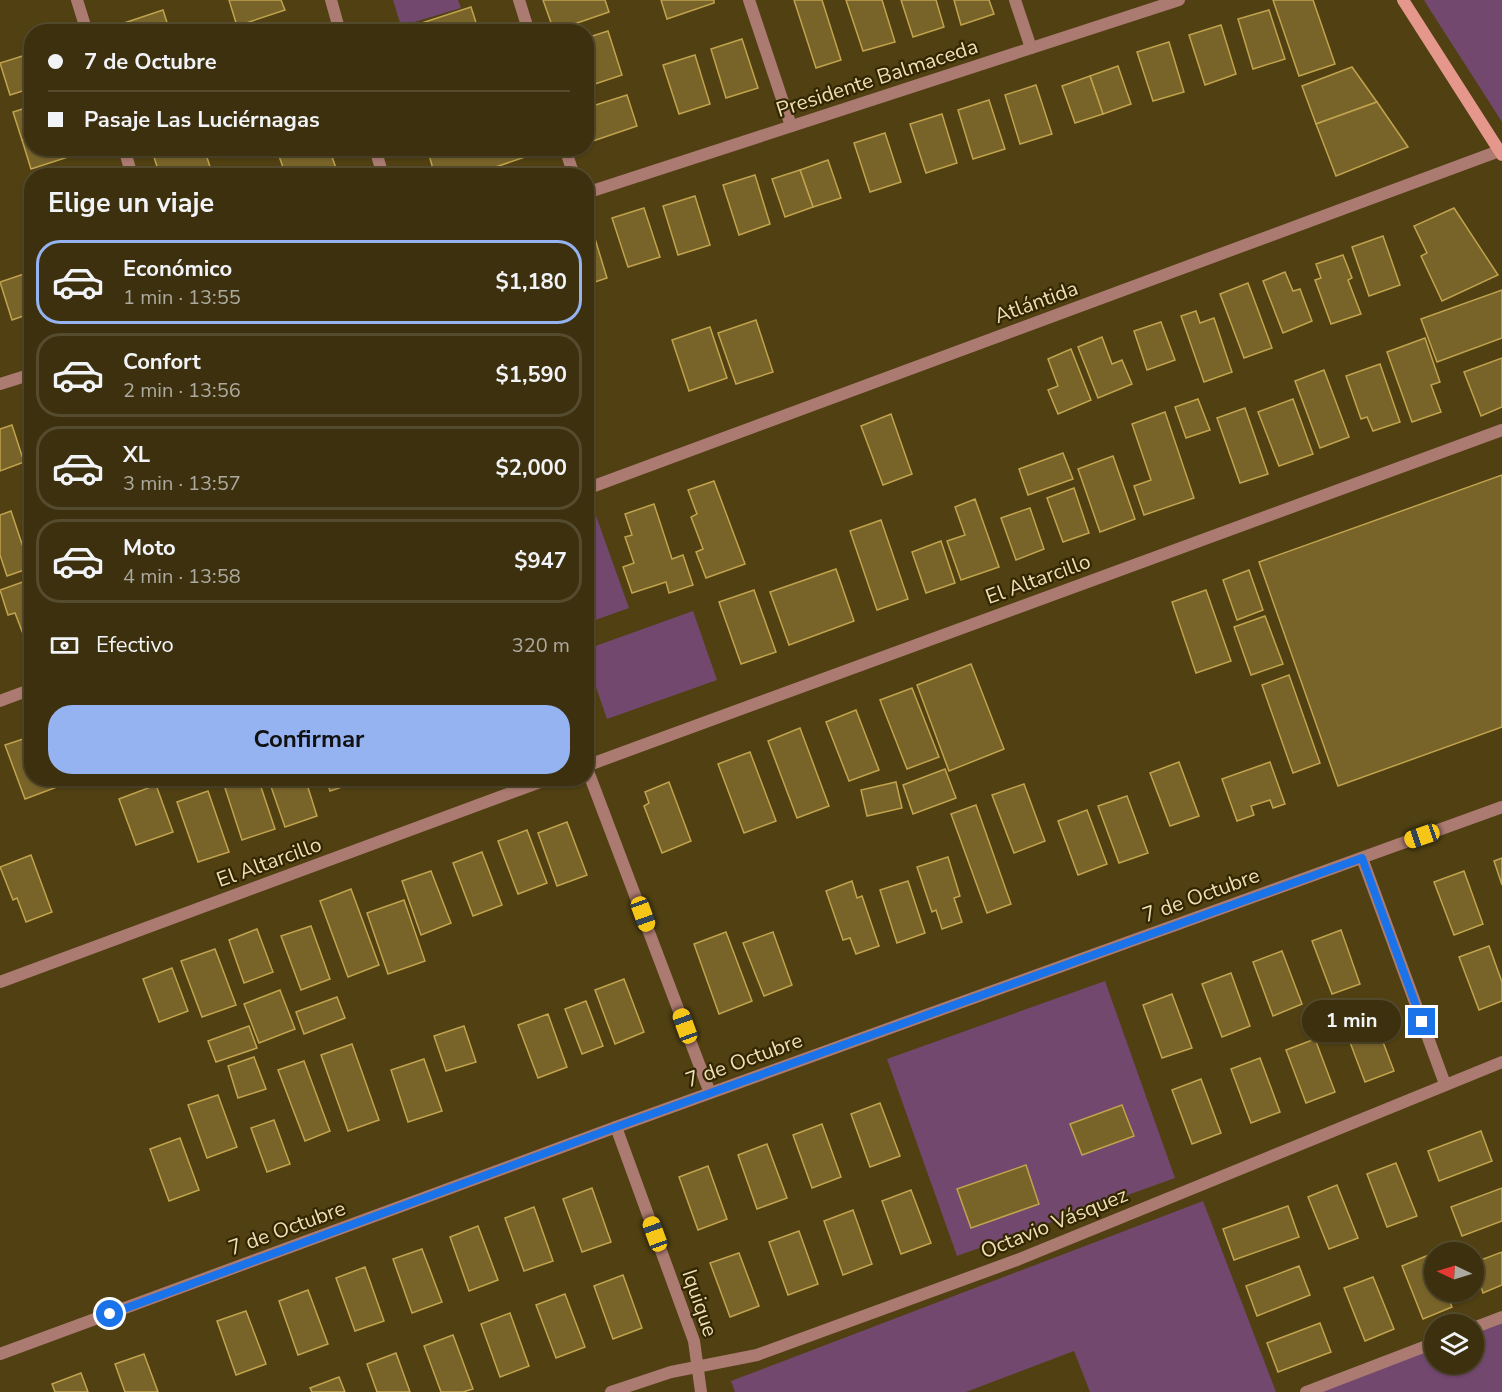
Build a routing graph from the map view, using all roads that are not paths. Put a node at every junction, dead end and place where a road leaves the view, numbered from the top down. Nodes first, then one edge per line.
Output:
1 (77, 0) edge
2 (331, 0) edge
3 (519, 0) edge
4 (749, 0) edge
5 (1015, 0) edge
6 (1179, 0) edge
7 (1403, 0) edge
8 (84, 24) edge
9 (338, 24) edge
10 (526, 24) edge
11 (1031, 48) junction
12 (790, 126) junction
13 (1501, 153) edge
14 (594, 190) edge
15 (24, 376) edge
16 (0, 384) edge
17 (1502, 430) edge
18 (594, 486) edge
19 (24, 692) edge
20 (0, 701) edge
21 (594, 763) edge
22 (529, 786) edge
23 (594, 786) edge
24 (1502, 807) edge
25 (1362, 858) junction
26 (0, 982) edge
27 (1502, 1063) edge
28 (1445, 1084) junction
29 (710, 1094) junction
30 (616, 1127) junction
31 (1502, 1317) edge
32 (1484, 1324) edge
33 (1424, 1347) edge
34 (0, 1354) edge
35 (698, 1366) junction
36 (611, 1392) edge
37 (701, 1392) edge
38 (1306, 1392) edge

1 - 8 street
2 - 9 street
3 - 10 street
4 - 12 street
5 - 11 street
6 - 11 street, Presidente Balmaceda
7 - 13 main road
11 - 12 street, Presidente Balmaceda
12 - 14 street, Presidente Balmaceda
13 - 18 street, Atlántida
15 - 16 street
17 - 21 street, El Altarcillo
19 - 20 street
22 - 26 street, El Altarcillo
23 - 29 street
24 - 25 street, 7 de Octubre
25 - 28 street
25 - 29 street, 7 de Octubre
27 - 28 street, Octavio Vásquez
28 - 35 street, Octavio Vásquez
29 - 30 street, 7 de Octubre
30 - 34 street, 7 de Octubre
30 - 35 street, Iquique
31 - 32 street
33 - 38 street
35 - 36 street, Octavio Vásquez
35 - 37 street, Iquique

